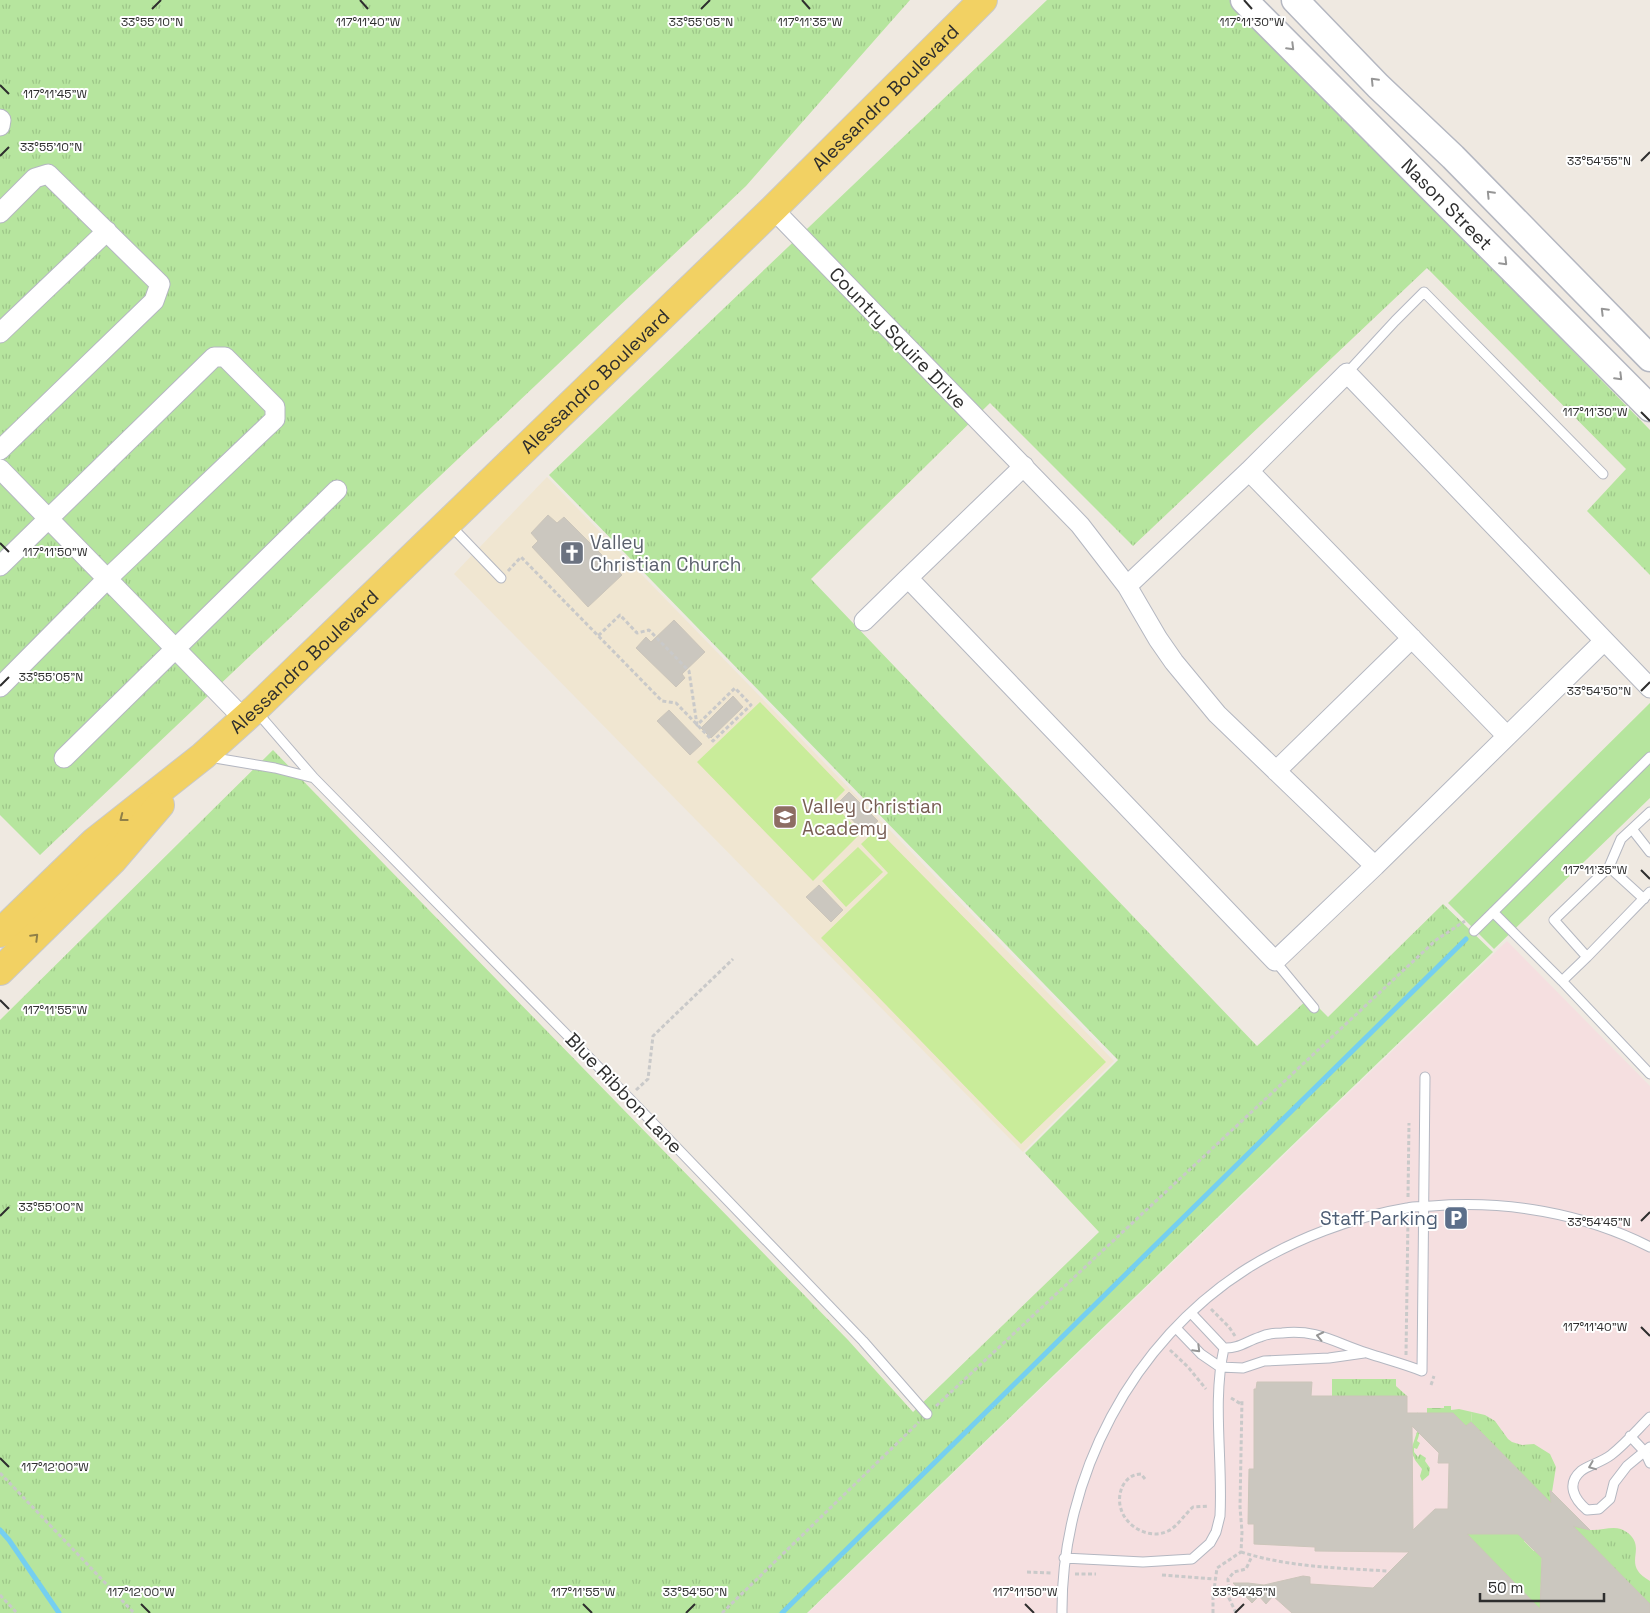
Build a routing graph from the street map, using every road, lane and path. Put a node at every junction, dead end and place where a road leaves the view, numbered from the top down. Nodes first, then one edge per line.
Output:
1 (983, 0) edge
2 (1244, 0) edge
3 (1295, 0) edge
4 (0, 119) edge
5 (0, 126) edge
6 (773, 209) junction
7 (0, 213) edge
8 (107, 231) junction
9 (0, 333) edge
10 (1650, 358) edge
11 (1347, 373) junction
12 (1650, 408) edge
13 (0, 450) edge
14 (1024, 466) junction
15 (0, 469) edge
16 (1249, 471) junction
17 (1604, 474) dead end
18 (337, 490) dead end
19 (48, 518) junction
20 (448, 523) junction
21 (0, 566) edge
22 (501, 578) joint
23 (908, 578) junction
24 (108, 580) junction
25 (1128, 586) junction
26 (864, 621) dead end
27 (598, 636) junction
28 (1412, 638) junction
29 (1604, 641) junction
30 (176, 650) junction
31 (0, 687) edge
32 (1650, 688) edge
33 (249, 714) junction
34 (697, 725) junction
35 (1507, 736) junction
36 (203, 756) junction
37 (1650, 756) edge
38 (64, 758) dead end
39 (1276, 771) junction
40 (314, 778) junction
41 (1650, 812) edge
42 (1632, 829) junction
43 (1650, 852) edge
44 (1375, 866) junction
45 (1609, 867) junction
46 (1647, 896) edge
47 (1493, 912) junction
48 (1474, 931) dead end
49 (0, 933) edge
50 (1588, 957) junction
51 (732, 959) dead end
52 (1275, 961) junction
53 (0, 971) edge
54 (1562, 981) junction
55 (1314, 1008) dead end
56 (1650, 1074) edge
57 (1425, 1077) dead end
58 (628, 1097) junction
59 (1409, 1123) dead end
60 (1423, 1207) junction
61 (1408, 1208) junction
62 (1650, 1247) edge
63 (1191, 1313) junction
64 (1176, 1328) junction
65 (1163, 1342) junction
66 (1224, 1348) junction
67 (1365, 1353) junction
68 (1406, 1365) junction
69 (1220, 1367) junction
70 (1219, 1392) junction
71 (1241, 1404) dead end
72 (927, 1414) junction
73 (1650, 1417) edge
74 (1630, 1436) junction
75 (1647, 1449) edge
76 (1650, 1463) edge
77 (0, 1473) edge
78 (1146, 1479) dead end
79 (1220, 1506) junction
80 (1241, 1552) dead end
81 (1252, 1556) junction
82 (1064, 1558) junction
83 (1387, 1571) dead end
84 (0, 1595) edge
85 (17, 1613) edge
86 (134, 1613) edge
87 (722, 1613) edge
88 (1062, 1613) edge
89 (1236, 1613) edge

1 - 6 main road, Alessandro Boulevard
2 -> 12 main road, Nason Street
10 -> 3 main road, Nason Street
4 - 5 street
6 - 14 street, Country Squire Drive
6 - 20 main road, Alessandro Boulevard
7 - 8 street
8 - 9 street
8 - 13 street
11 - 16 street
11 - 17 lane
11 - 29 street
14 - 23 street
14 - 25 street, Country Squire Drive
15 - 19 street
16 - 25 street
16 - 28 street
18 - 30 street
19 - 21 street
19 - 24 street
19 - 24 street
20 - 22 lane
20 - 33 main road, Alessandro Boulevard
22 - 27 path
23 - 26 street
23 - 52 street
24 - 30 street
24 - 31 street
25 - 39 street, Country Squire Drive
27 - 34 path
27 - 34 path
28 - 35 street
28 - 39 street
29 - 32 street
29 - 35 street
30 - 33 street
30 - 38 street
33 - 36 main road, Alessandro Boulevard
33 - 40 lane, Blue Ribbon Lane
34 - 34 path
35 - 44 street
36 - 40 lane
36 -> 49 main road, Alessandro Boulevard
53 -> 36 main road, Alessandro Boulevard
37 - 47 lane
39 - 44 street, Country Squire Drive
40 - 58 lane, Blue Ribbon Lane
41 - 42 lane
42 - 43 lane
42 - 45 lane
44 - 52 street
45 - 46 lane
45 - 50 lane
46 - 50 lane
47 - 48 lane
47 - 54 lane
47 - 72 path
50 - 54 lane
51 - 58 path
52 - 55 lane
54 - 56 lane
57 - 60 lane
58 - 72 lane, Blue Ribbon Lane
59 - 61 path
60 - 61 lane
60 - 62 lane
60 - 68 lane
61 - 63 lane
61 - 68 path
63 - 64 lane
63 - 66 lane
64 - 65 lane
64 -> 69 lane
65 - 70 path
65 - 82 lane
67 -> 66 lane
66 - 69 lane
67 - 68 lane
67 - 69 lane
69 - 70 lane
70 - 71 path
70 - 79 lane
72 - 87 path
73 - 74 lane
74 - 75 lane
74 -> 75 lane
75 - 76 lane
77 - 86 path
78 - 79 path
79 - 82 lane
80 - 81 path
81 - 83 path
81 - 89 path
82 - 88 lane
84 - 85 path

